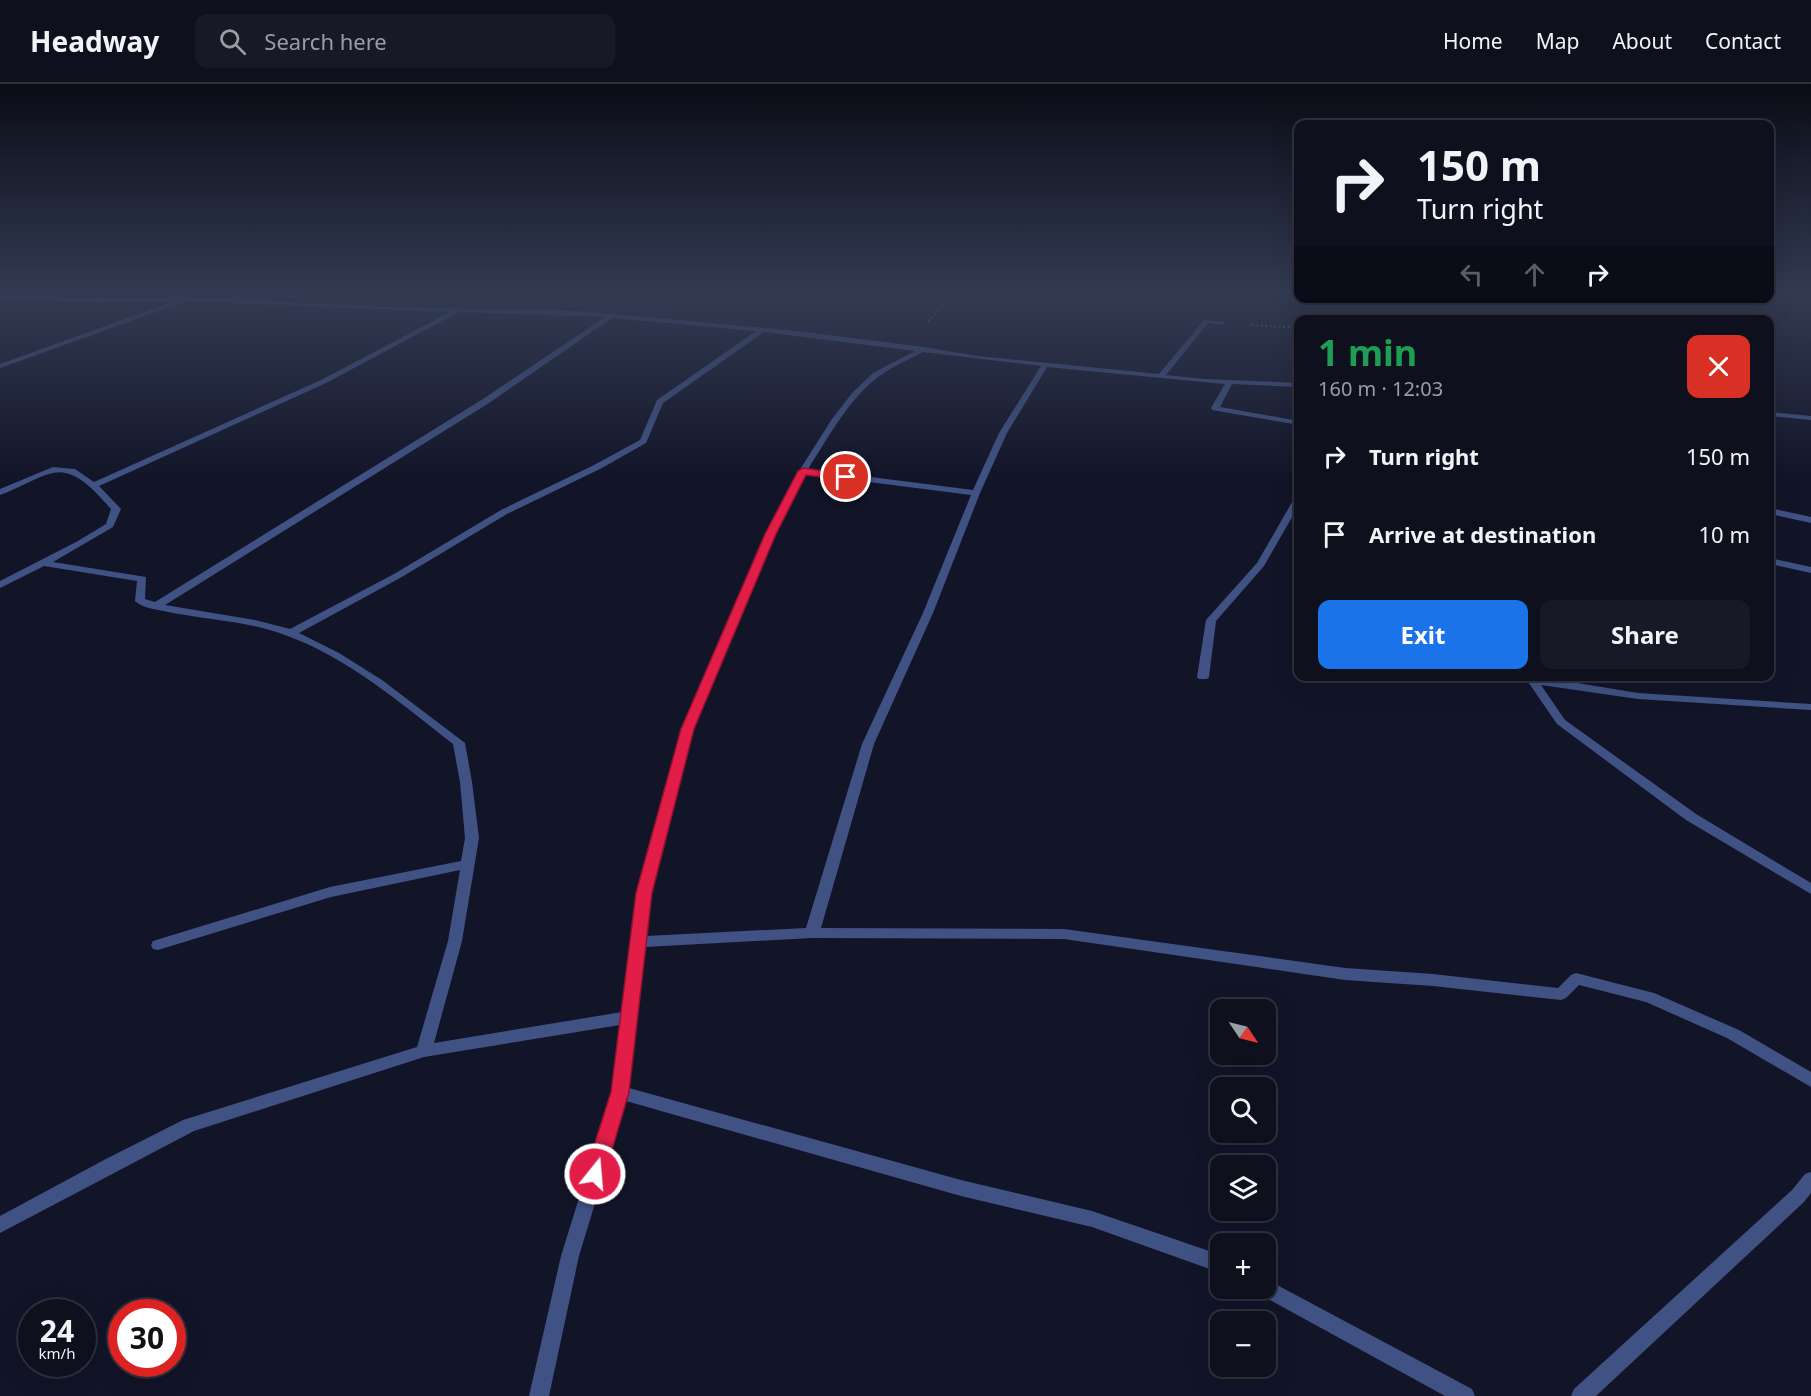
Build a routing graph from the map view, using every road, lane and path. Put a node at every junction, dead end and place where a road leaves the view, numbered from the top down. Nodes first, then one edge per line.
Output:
1 (28, 356) edge
2 (375, 356) edge
3 (552, 356) edge
4 (725, 356) edge
5 (912, 356) edge
6 (966, 356) edge
7 (1178, 356) edge
8 (1046, 365) junction
9 (0, 366) edge
10 (1161, 377) junction
11 (1230, 382) junction
12 (1294, 385) edge
13 (1774, 414) edge
14 (1811, 418) edge
15 (1294, 422) edge
16 (803, 471) junction
17 (93, 485) junction
18 (0, 492) edge
19 (976, 492) junction
20 (1294, 506) edge
21 (1774, 512) edge
22 (1811, 520) edge
23 (1774, 562) edge
24 (44, 563) junction
25 (1811, 570) edge
26 (0, 585) edge
27 (155, 606) junction
28 (290, 633) junction
29 (1203, 677) dead end
30 (1531, 681) edge
31 (1547, 681) edge
32 (1811, 707) edge
33 (468, 864) junction
34 (1811, 889) edge
35 (812, 933) junction
36 (638, 942) junction
37 (159, 945) dead end
38 (630, 1017) junction
39 (424, 1051) junction
40 (1811, 1080) edge
41 (620, 1092) junction
42 (1811, 1180) edge
43 (0, 1225) edge
44 (1210, 1259) edge
45 (1276, 1293) edge
46 (539, 1396) edge
47 (1465, 1396) edge
48 (1581, 1396) edge

1 - 9 street
2 - 17 street
3 - 27 street
4 - 28 street
5 - 16 street
6 - 8 street
7 - 10 street
8 - 10 street
8 - 19 street
10 - 11 street
11 - 12 street
11 - 15 street
13 - 14 street
16 - 19 street
16 - 36 street
17 - 18 street
17 - 24 street
19 - 35 street
20 - 29 street
21 - 22 street
23 - 25 street
24 - 26 street
24 - 27 street
27 - 28 street
28 - 33 street
30 - 34 street
31 - 32 street
33 - 37 street
33 - 39 street
35 - 36 street
35 - 40 street
36 - 38 street
38 - 39 street
38 - 41 street
39 - 43 street
41 - 44 street
41 - 46 street
42 - 48 street
45 - 47 street

